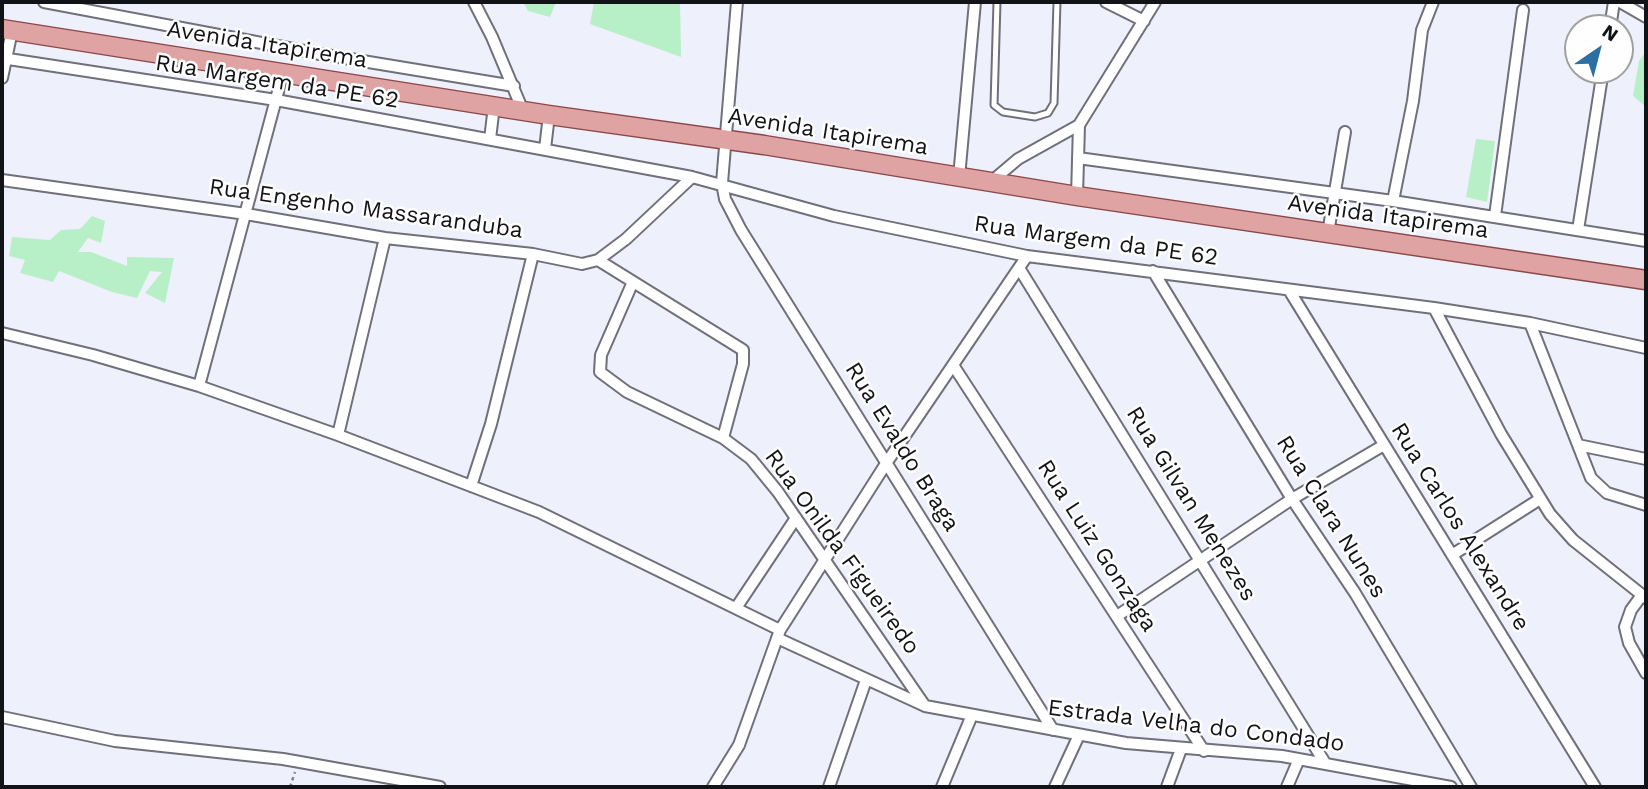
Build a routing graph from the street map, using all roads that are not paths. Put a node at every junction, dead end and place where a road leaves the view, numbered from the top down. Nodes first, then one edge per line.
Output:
1 (44, 2) edge
2 (474, 2) edge
3 (737, 2) edge
4 (975, 2) edge
5 (997, 2) edge
6 (1057, 2) edge
7 (1106, 2) edge
8 (1155, 2) edge
9 (1433, 2) edge
10 (1620, 2) edge
11 (1523, 10) dead end
12 (1646, 17) edge
13 (1144, 21) junction
14 (7, 30) edge
15 (4, 59) edge
16 (283, 73) junction
17 (2, 78) edge
18 (1601, 84) edge
19 (514, 86) junction
20 (276, 100) junction
21 (494, 106) junction
22 (523, 111) junction
23 (550, 115) junction
24 (1079, 125) junction
25 (1345, 132) dead end
26 (490, 139) junction
27 (725, 140) junction
28 (545, 149) junction
29 (1078, 158) junction
30 (692, 177) junction
31 (959, 177) junction
32 (2, 180) edge
33 (992, 181) junction
34 (722, 183) junction
35 (1335, 194) junction
36 (1077, 197) junction
37 (1393, 201) junction
38 (246, 214) junction
39 (1495, 216) junction
40 (1578, 230) junction
41 (1328, 233) junction
42 (385, 238) junction
43 (1646, 241) edge
44 (533, 254) junction
45 (1027, 256) junction
46 (598, 260) junction
47 (1019, 268) junction
48 (1153, 271) junction
49 (1646, 280) edge
50 (632, 284) junction
51 (1289, 290) junction
52 (1434, 307) junction
53 (1530, 323) junction
54 (2, 334) edge
55 (1646, 348) edge
56 (953, 365) junction
57 (199, 386) junction
58 (338, 435) junction
59 (723, 438) junction
60 (1384, 445) junction
61 (1578, 445) junction
62 (1646, 459) edge
63 (887, 462) junction
64 (471, 486) junction
65 (1292, 499) junction
66 (1540, 499) junction
67 (1646, 505) edge
68 (796, 519) junction
69 (1452, 555) junction
70 (826, 558) junction
71 (1202, 559) junction
72 (1644, 596) edge
73 (736, 608) junction
74 (1116, 616) junction
75 (778, 634) junction
76 (1646, 673) edge
77 (866, 680) junction
78 (925, 706) junction
79 (972, 715) junction
80 (2, 717) edge
81 (1052, 730) junction
82 (1079, 735) junction
83 (1181, 749) junction
84 (1204, 751) junction
85 (1299, 759) junction
86 (1325, 763) junction
87 (1419, 784) edge
88 (440, 787) edge
89 (713, 787) edge
90 (829, 787) edge
91 (942, 787) edge
92 (1055, 787) edge
93 (1167, 787) edge
94 (1287, 787) edge
95 (1451, 787) edge
96 (1471, 787) edge
97 (1595, 787) edge

1 - 19 street
2 - 19 street
3 - 27 street
4 - 31 street
5 - 6 lane
7 - 13 street
8 - 13 street
9 - 37 street
10 - 12 street
11 - 39 street
13 - 24 street
14 - 15 street
14 - 16 main road, Avenida Itapirema
15 - 17 street
15 - 20 street, Rua Margem da PE 62
16 - 20 street
16 - 21 main road, Avenida Itapirema
18 - 40 street
19 - 22 street
20 - 26 street, Rua Margem da PE 62
20 - 38 street
21 - 22 main road, Avenida Itapirema
21 - 26 street
22 - 23 main road, Avenida Itapirema
23 - 27 main road, Avenida Itapirema
23 - 28 street
24 - 29 street
24 - 33 street
25 - 35 street
26 - 28 street, Rua Margem da PE 62
27 - 31 main road, Avenida Itapirema
27 - 34 street
28 - 30 street, Rua Margem da PE 62
29 - 35 street
29 - 36 street
30 - 34 street, Rua Margem da PE 62
30 - 46 street
31 - 33 main road, Avenida Itapirema
32 - 38 street, Rua Engenho Massaranduba
33 - 36 main road, Avenida Itapirema
34 - 45 street, Rua Margem da PE 62
34 - 63 street, Rua Evaldo Braga
35 - 37 street
35 - 41 street
36 - 41 main road, Avenida Itapirema
37 - 39 street
38 - 42 street, Rua Engenho Massaranduba
38 - 57 street
39 - 40 street
40 - 43 street
41 - 49 main road, Avenida Itapirema
42 - 44 street, Rua Engenho Massaranduba
42 - 58 street
44 - 46 street, Rua Engenho Massaranduba
44 - 64 street
45 - 47 street
45 - 48 street, Rua Margem da PE 62
46 - 50 street
47 - 56 street
47 - 71 street, Rua Gilvan Menezes
48 - 51 street, Rua Margem da PE 62
48 - 65 street, Rua Clara Nunes
50 - 59 street
50 - 59 street, Rua Onilda Figueiredo
51 - 52 street, Rua Margem da PE 62
51 - 60 street, Rua Carlos Alexandre
52 - 53 street, Rua Margem da PE 62
52 - 66 street
53 - 55 street, Rua Margem da PE 62
53 - 61 street
54 - 57 street, Estrada Velha do Condado
56 - 63 street
56 - 74 street, Rua Luiz Gonzaga
57 - 58 street, Estrada Velha do Condado
58 - 64 street, Estrada Velha do Condado
59 - 68 street, Rua Onilda Figueiredo
60 - 65 street
60 - 69 street, Rua Carlos Alexandre
61 - 62 street
61 - 67 street
63 - 70 street
63 - 81 street, Rua Evaldo Braga
64 - 73 street, Estrada Velha do Condado
65 - 71 street
65 - 96 street, Rua Clara Nunes
66 - 69 street
66 - 72 street
68 - 70 street, Rua Onilda Figueiredo
68 - 73 street
69 - 97 street, Rua Carlos Alexandre
70 - 75 street
70 - 78 street, Rua Onilda Figueiredo
71 - 74 street
71 - 86 street, Rua Gilvan Menezes
72 - 76 street
73 - 75 street, Estrada Velha do Condado
74 - 84 street, Rua Luiz Gonzaga
75 - 77 street, Estrada Velha do Condado
75 - 89 street
77 - 78 street, Estrada Velha do Condado
77 - 90 street
78 - 79 street, Estrada Velha do Condado
79 - 81 street, Estrada Velha do Condado
79 - 91 street
80 - 88 street
81 - 82 street, Estrada Velha do Condado
82 - 83 street, Estrada Velha do Condado
82 - 92 street
83 - 84 street, Estrada Velha do Condado
83 - 93 street
84 - 85 street, Estrada Velha do Condado
85 - 86 street, Estrada Velha do Condado
85 - 94 street
86 - 87 street, Estrada Velha do Condado
87 - 95 street, Estrada Velha do Condado

